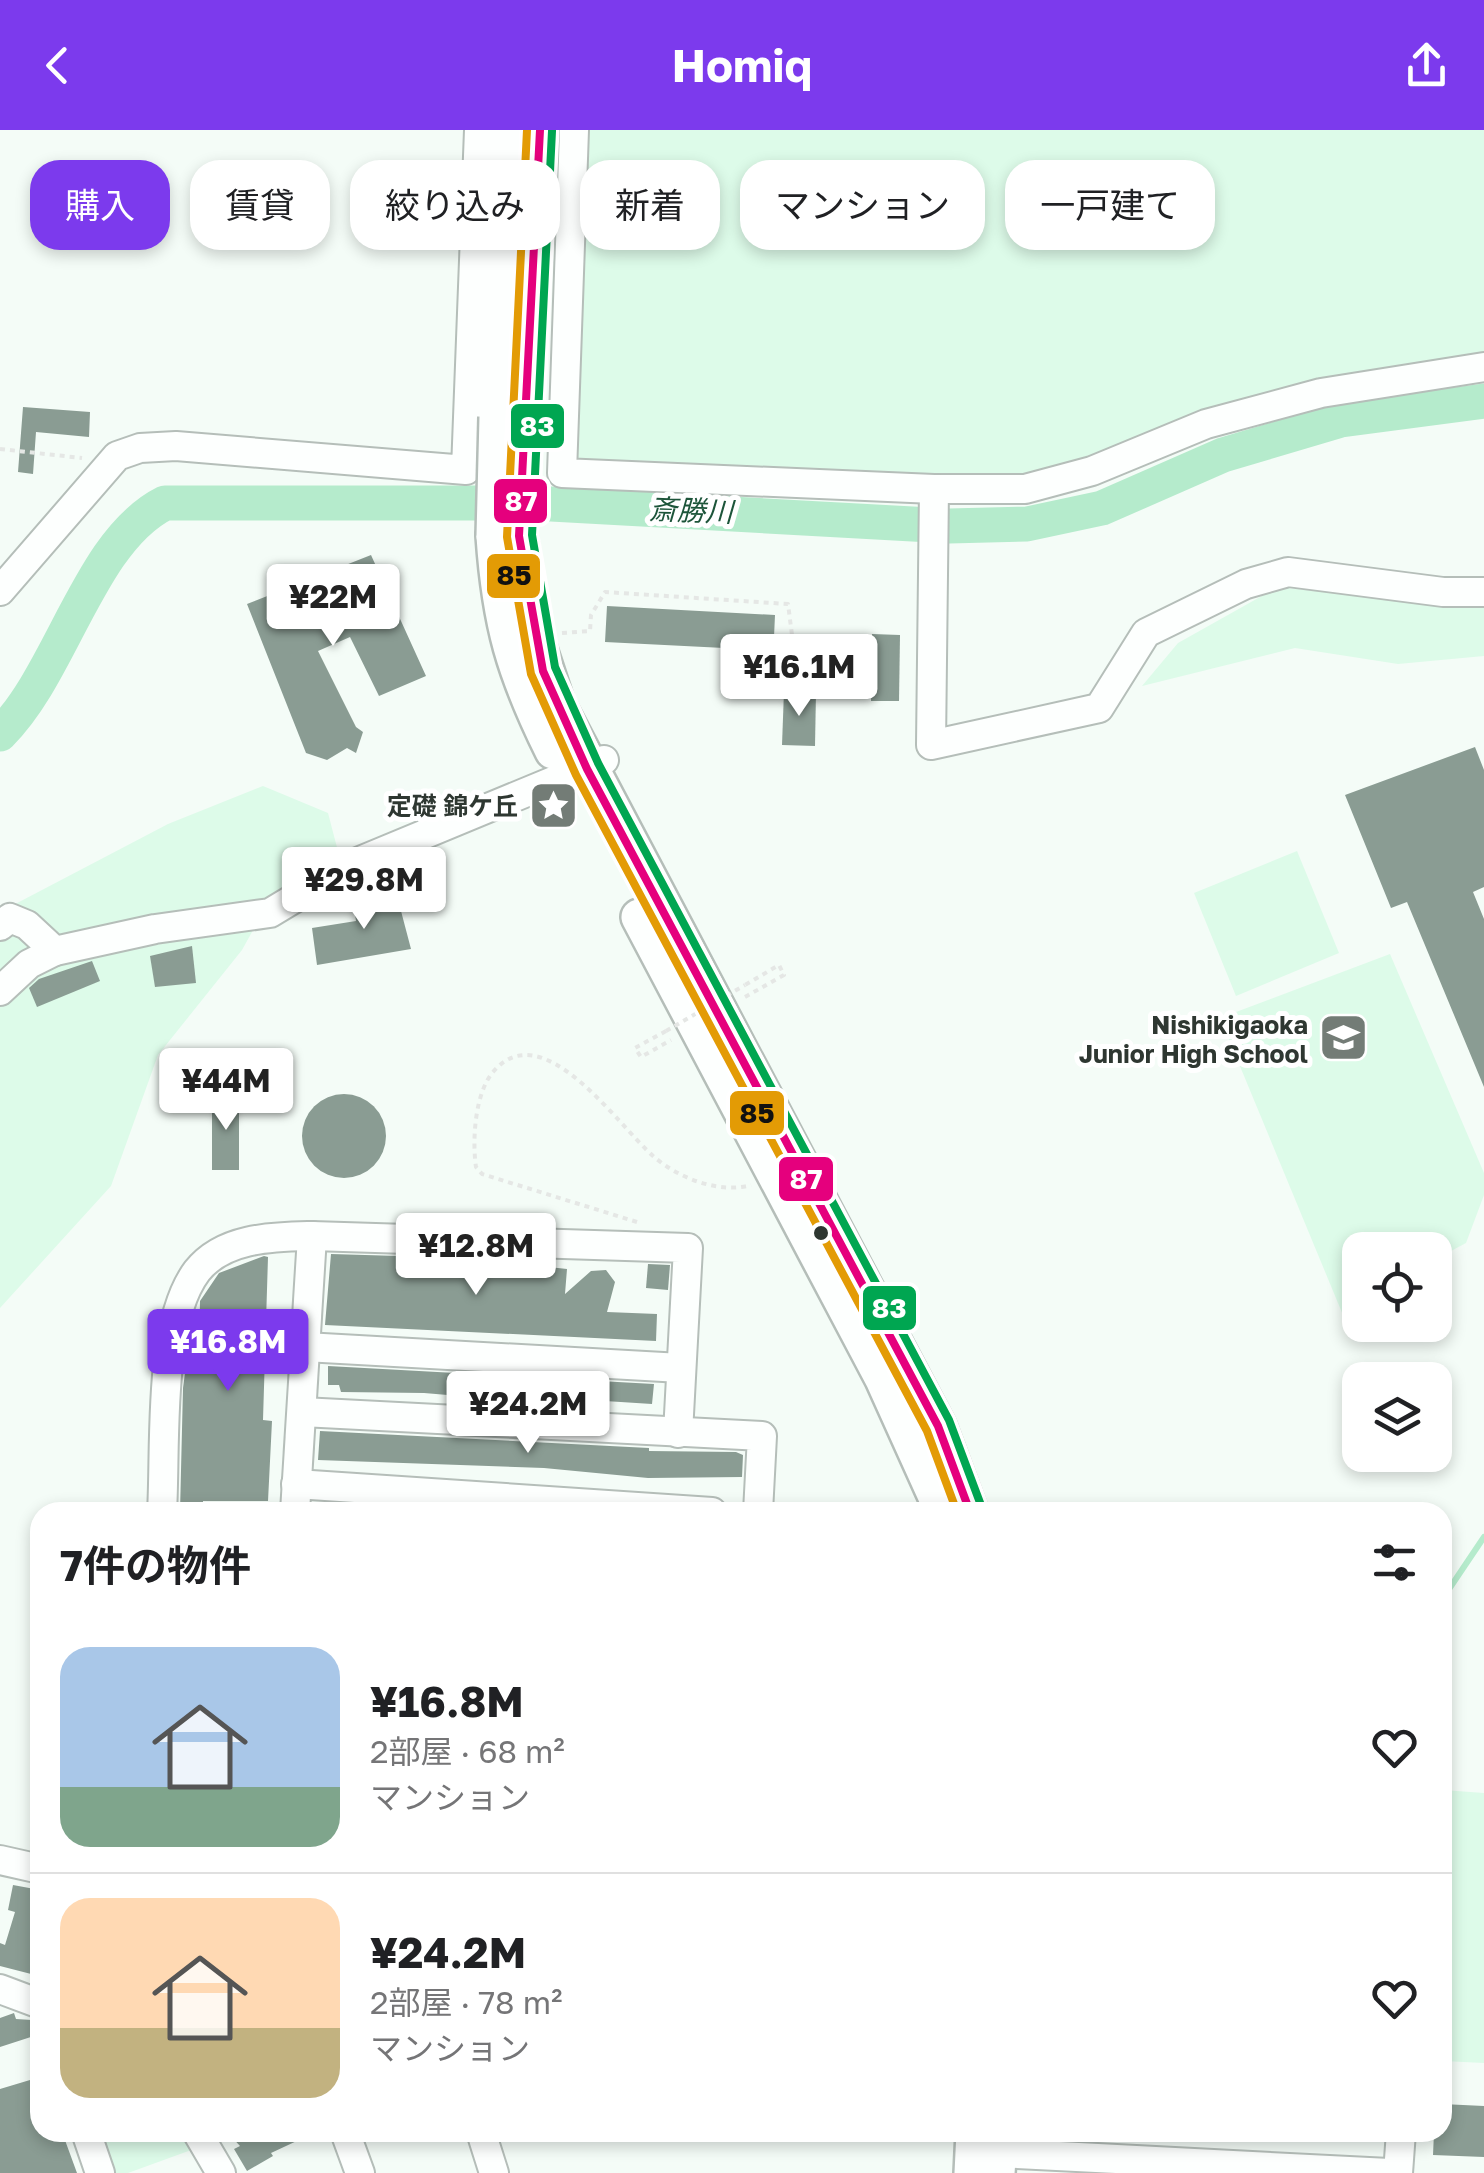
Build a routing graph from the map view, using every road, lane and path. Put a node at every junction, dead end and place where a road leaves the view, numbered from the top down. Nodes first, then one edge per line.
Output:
1 (479, 130) edge
2 (509, 130) edge
3 (540, 130) edge
4 (574, 130) edge
5 (1484, 367) edge
6 (509, 417) junction
7 (0, 449) edge
8 (112, 462) junction
9 (934, 493) junction
10 (0, 591) edge
11 (1484, 592) edge
12 (552, 636) dead end
13 (747, 670) dead end
14 (586, 769) junction
15 (0, 926) edge
16 (55, 951) junction
17 (0, 990) edge
18 (755, 992) dead end
19 (675, 1037) dead end
20 (754, 1184) dead end
21 (312, 1236) junction
22 (636, 1246) junction
23 (306, 1346) junction
24 (682, 1368) junction
25 (302, 1412) junction
26 (678, 1433) junction
27 (296, 1498) edge
28 (163, 1502) edge
29 (415, 1502) edge
30 (759, 1502) edge
31 (938, 1502) edge
32 (966, 1502) edge
33 (0, 1860) edge
34 (30, 1867) edge
35 (0, 1989) edge
36 (30, 2000) edge
37 (89, 2142) edge
38 (204, 2142) edge
39 (349, 2142) edge
40 (484, 2142) edge
41 (1400, 2142) edge
42 (988, 2153) edge
43 (100, 2173) edge
44 (221, 2173) edge
45 (360, 2173) edge
46 (494, 2173) edge
47 (1389, 2173) edge
48 (1398, 2173) edge

1 - 8 street
2 - 6 main road
3 - 6 main road
4 - 9 street
5 - 9 street
6 - 14 main road, bridge
7 - 8 path
8 - 10 street
9 - 11 street
12 - 13 path
14 - 16 street
14 - 31 main road
14 - 32 main road
15 - 16 street
16 - 17 street
18 - 19 path, bridge
20 - 22 path
21 - 22 street
21 - 23 street
21 - 28 street
22 - 24 street
23 - 24 street
23 - 25 street
24 - 26 street
25 - 26 street
25 - 27 street
26 - 30 street
27 - 29 street
33 - 34 street
35 - 36 street
37 - 43 street
38 - 44 street
39 - 45 street
40 - 46 street
41 - 48 street
42 - 47 street

